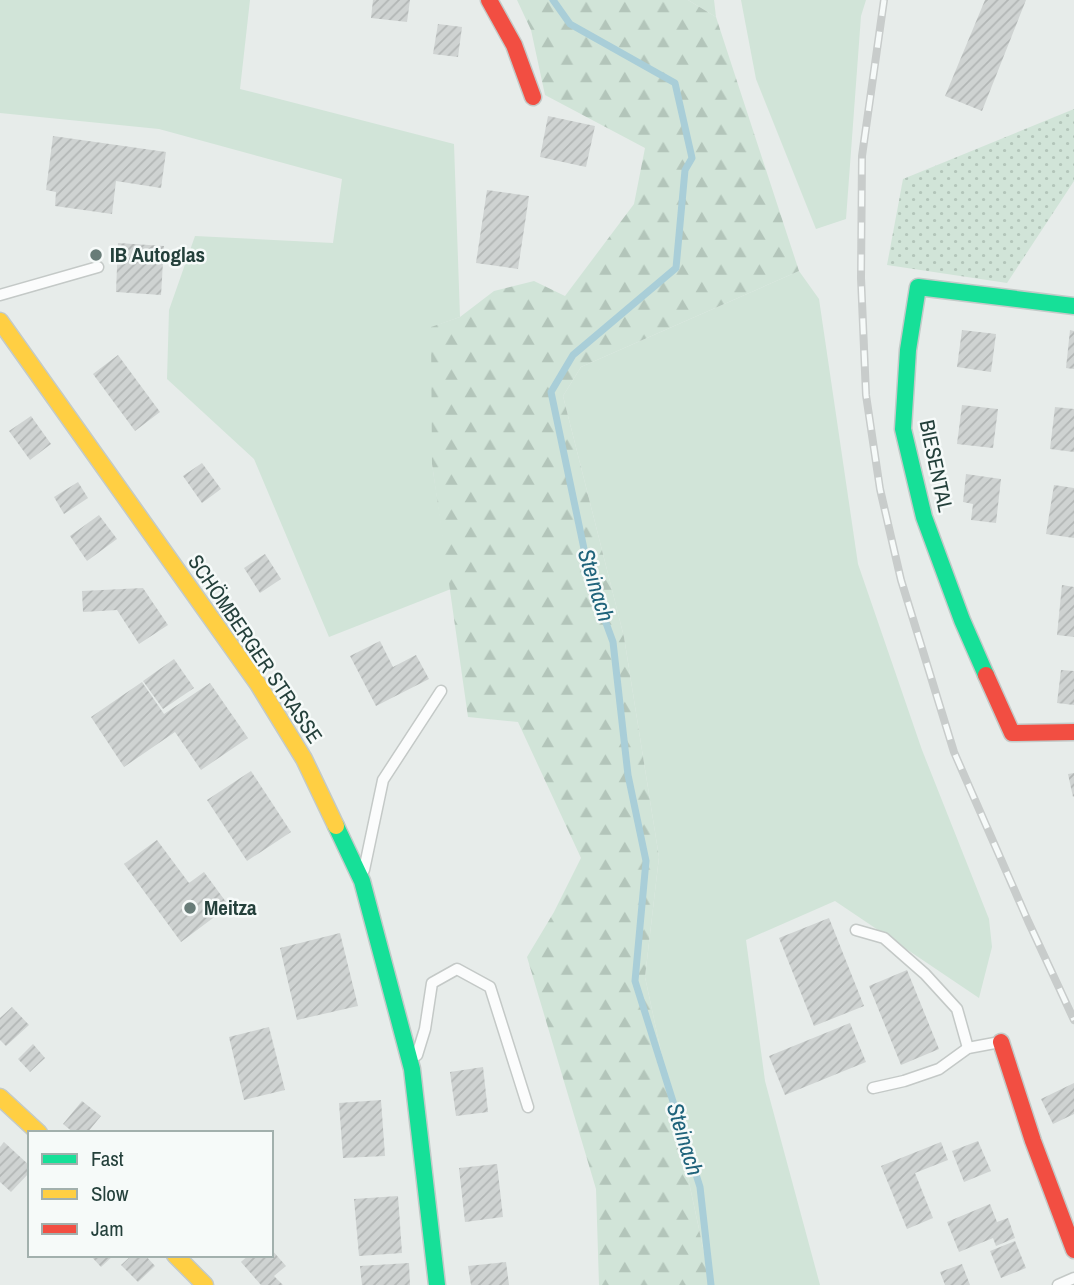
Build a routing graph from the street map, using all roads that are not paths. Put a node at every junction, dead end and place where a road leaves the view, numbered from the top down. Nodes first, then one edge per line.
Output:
1 (489, 0) edge
2 (533, 97) dead end
3 (98, 267) dead end
4 (0, 295) edge
5 (1074, 306) edge
6 (0, 321) edge
7 (441, 691) dead end
8 (1074, 732) edge
9 (362, 881) junction
10 (856, 930) dead end
11 (1001, 1042) joint
12 (968, 1048) junction
13 (412, 1069) junction
14 (873, 1088) dead end
15 (0, 1097) edge
16 (528, 1108) dead end
17 (37, 1131) edge
18 (1074, 1250) edge
19 (177, 1257) edge
20 (1074, 1278) edge
21 (205, 1285) edge
22 (437, 1285) edge
23 (1058, 1285) edge

1 - 2 street
3 - 4 lane
5 - 8 street, BIESENTAL
6 - 9 street, SCHÖMBERGER STRASSE
7 - 9 lane
9 - 13 street, SCHÖMBERGER STRASSE
10 - 12 lane
11 - 12 lane
11 - 18 street
12 - 14 lane
13 - 16 lane
13 - 22 street, SCHÖMBERGER STRASSE
15 - 17 street
19 - 21 street
20 - 23 lane

